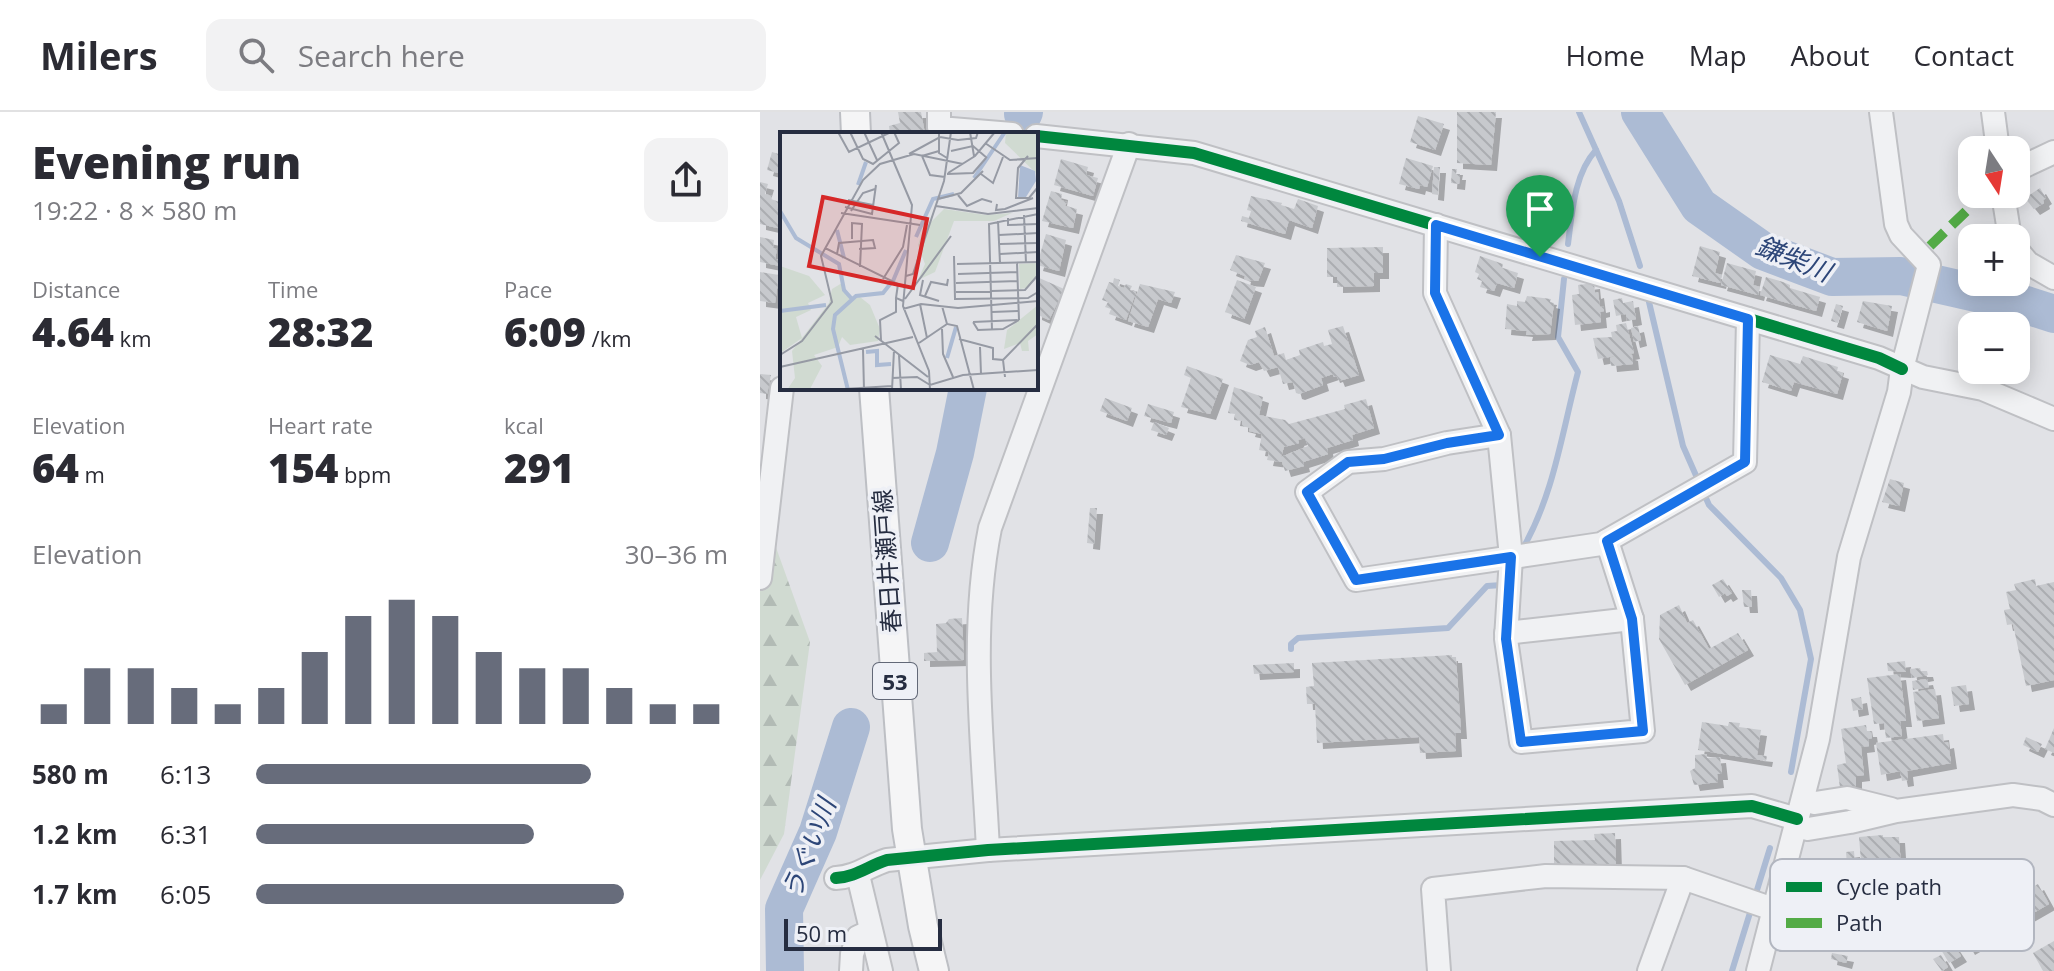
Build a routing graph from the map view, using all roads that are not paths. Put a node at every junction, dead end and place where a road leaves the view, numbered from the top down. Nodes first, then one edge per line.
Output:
1 (855, 112) edge
2 (939, 112) edge
3 (1881, 112) edge
4 (1993, 112) edge
5 (856, 132) edge
6 (988, 132) edge
7 (1038, 136) edge
8 (1996, 136) edge
9 (1129, 144) junction
10 (2054, 152) edge
11 (2030, 163) edge
12 (1436, 225) junction
13 (2030, 264) edge
14 (2054, 278) edge
15 (1748, 319) junction
16 (1902, 369) junction
17 (782, 390) edge
18 (874, 390) edge
19 (2054, 419) edge
20 (1499, 435) junction
21 (1607, 541) junction
22 (1511, 557) junction
23 (760, 578) edge
24 (1632, 619) junction
25 (1506, 633) junction
26 (2054, 805) edge
27 (1798, 815) junction
28 (988, 850) junction
29 (910, 857) junction
30 (1786, 859) edge
31 (1683, 878) junction
32 (1770, 908) edge
33 (1770, 921) edge
34 (871, 931) junction
35 (851, 971) edge
36 (881, 971) edge
37 (934, 971) edge
38 (1439, 971) edge
39 (1649, 971) edge
40 (1758, 971) edge

1 - 5 main road
2 - 6 street
3 - 16 street
4 - 8 street
7 - 9 street
9 - 12 street
9 - 28 street
10 - 11 street
12 - 15 street
12 - 20 street
13 - 14 street
15 - 16 street
15 - 21 street
16 - 19 street
16 - 27 street
17 - 23 street
18 - 29 main road, 春日井瀬戸線 / 53
20 - 22 street
20 - 22 street
21 - 22 street
21 - 24 street
22 - 25 street
24 - 25 street
24 - 25 street
26 - 27 street
27 - 28 street
27 - 30 street
28 - 29 street
29 - 34 street
29 - 37 main road, 春日井瀬戸線 / 53
31 - 32 street
31 - 38 street
31 - 39 street
33 - 40 street
34 - 35 street
34 - 36 street

